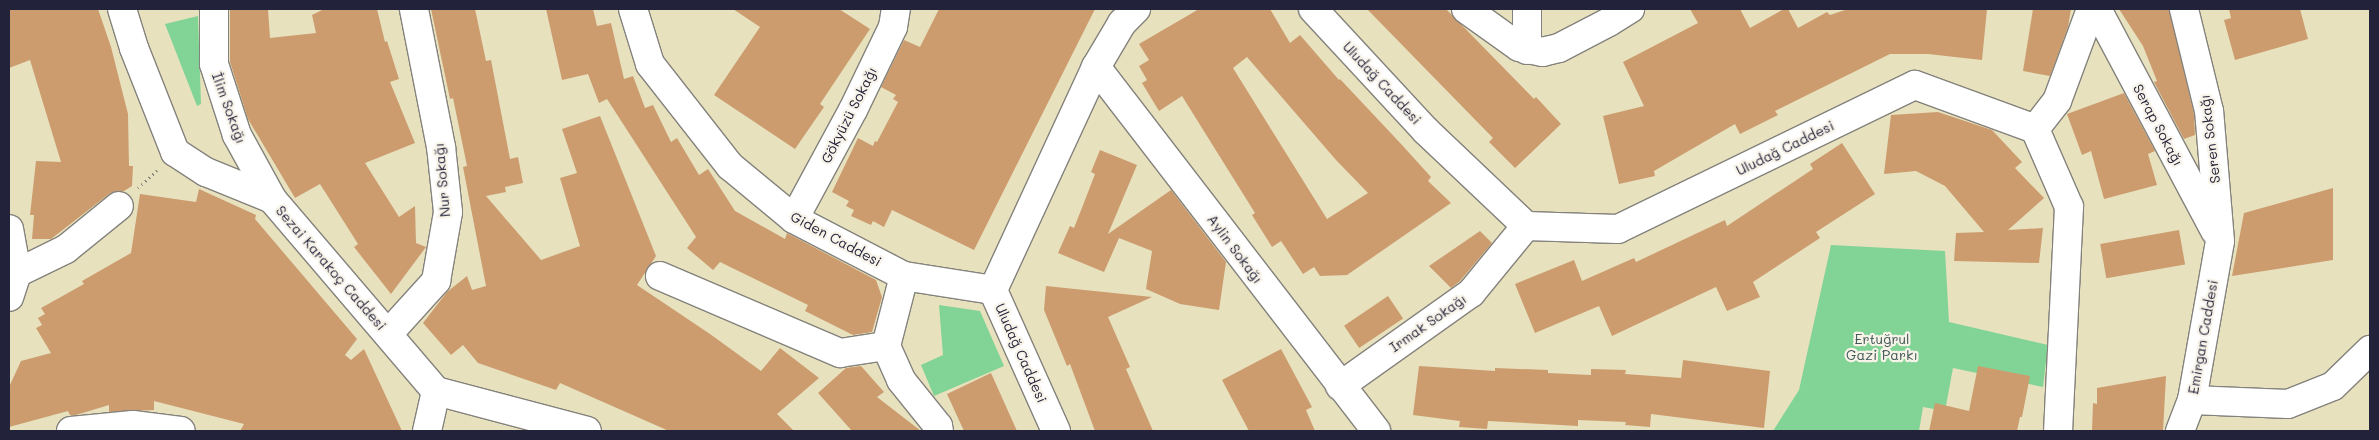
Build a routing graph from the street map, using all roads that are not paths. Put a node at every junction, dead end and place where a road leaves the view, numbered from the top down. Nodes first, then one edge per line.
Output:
1 (122, 9) edge
2 (214, 9) edge
3 (414, 9) edge
4 (633, 9) edge
5 (896, 9) edge
6 (1136, 9) edge
7 (1313, 9) edge
8 (1466, 9) edge
9 (1527, 9) edge
10 (1630, 9) edge
11 (2091, 9) edge
12 (2097, 9) edge
13 (2184, 9) edge
14 (1527, 50) junction
15 (1096, 67) junction
16 (2035, 130) junction
17 (272, 200) junction
18 (119, 206) road end
19 (794, 219) junction
20 (1526, 226) junction
21 (9, 229) edge
22 (2220, 241) junction
23 (660, 276) dead end
24 (904, 276) junction
25 (13, 285) edge
26 (993, 290) junction
27 (388, 334) junction
28 (886, 346) junction
29 (2370, 350) edge
30 (1340, 386) junction
31 (436, 391) junction
32 (2192, 400) junction
33 (71, 431) edge
34 (181, 431) edge
35 (427, 431) edge
36 (587, 431) edge
37 (939, 431) edge
38 (1056, 431) edge
39 (1376, 431) edge
40 (2058, 431) edge
41 (2180, 431) edge

1 - 17 street, Sezai Karakoç Caddesi
2 - 17 street, İlim Sokağı
3 - 27 street, Nur Sokağı
4 - 19 street, Giden Caddesi
5 - 19 street, Gökyüzü Sokağı
6 - 15 street, Uludağ Caddesi
7 - 20 street, Uludağ Caddesi
8 - 14 street
9 - 14 street
10 - 14 street
11 - 16 street
12 - 22 street, Serap Sokağı
13 - 22 street, Seren Sokağı
15 - 26 street, Uludağ Caddesi
15 - 30 street, Aylin Sokağı
16 - 20 street, Uludağ Caddesi
16 - 40 street
17 - 27 street, Sezai Karakoç Caddesi
18 - 25 street
19 - 24 street, Giden Caddesi
20 - 30 street, Irmak Sokağı
21 - 25 street
22 - 32 street, Emirgan Caddesi
23 - 28 street
24 - 26 street, Giden Caddesi
24 - 28 street
26 - 38 street, Uludağ Caddesi
27 - 31 street, Sezai Karakoç Caddesi
28 - 37 street
29 - 32 street
30 - 39 street, Aylin Sokağı
31 - 35 street
31 - 36 street
32 - 41 street, Emirgan Caddesi
33 - 34 street

